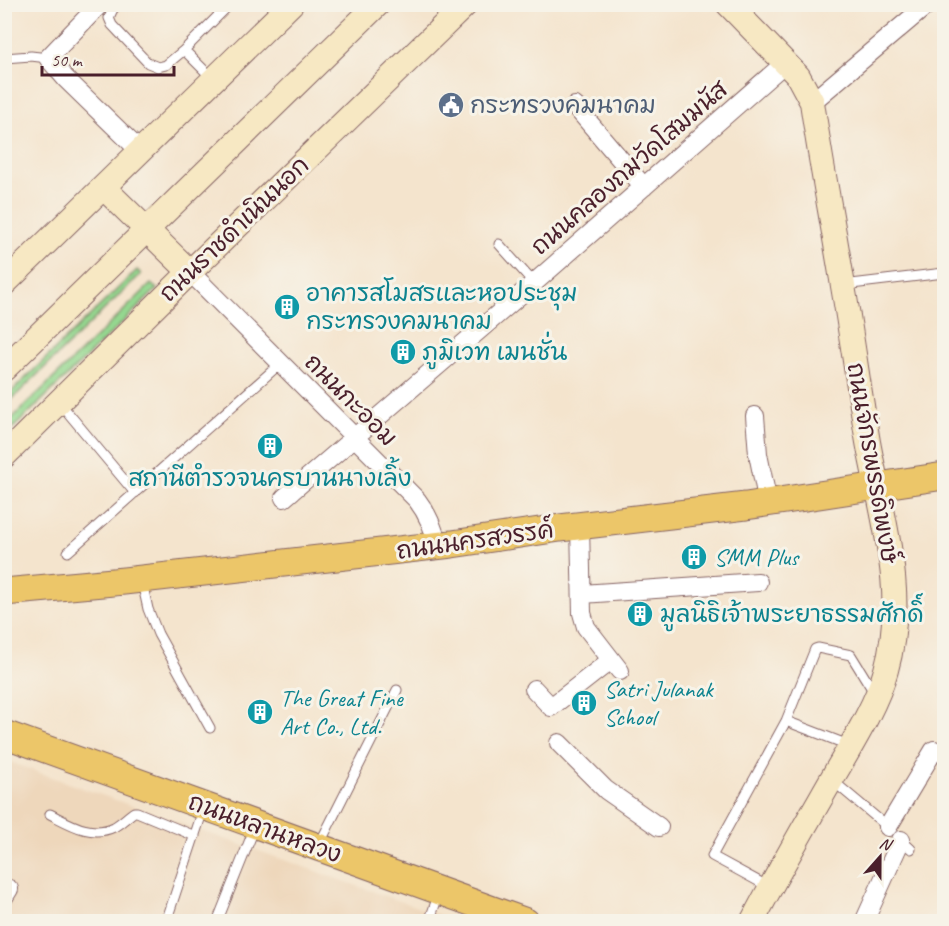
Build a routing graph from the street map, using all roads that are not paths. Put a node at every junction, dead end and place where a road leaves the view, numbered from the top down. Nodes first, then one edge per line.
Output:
1 (100, 4) edge
2 (117, 4) edge
3 (230, 4) edge
4 (291, 4) edge
5 (378, 4) edge
6 (466, 4) edge
7 (728, 4) edge
8 (928, 4) edge
9 (184, 50) junction
10 (4, 58) edge
11 (48, 58) junction
12 (786, 62) junction
13 (214, 80) junction
14 (812, 102) junction
15 (575, 106) dead end
16 (141, 152) junction
17 (644, 186) junction
18 (104, 188) junction
19 (148, 231) junction
20 (498, 244) dead end
21 (189, 272) junction
22 (945, 273) edge
23 (534, 283) junction
24 (4, 284) edge
25 (843, 285) junction
26 (280, 363) junction
27 (4, 369) edge
28 (59, 402) junction
29 (755, 416) dead end
30 (354, 436) junction
31 (4, 456) edge
32 (945, 476) edge
33 (877, 486) junction
34 (135, 493) junction
35 (285, 498) dead end
36 (768, 503) junction
37 (580, 526) junction
38 (438, 545) junction
39 (68, 552) dead end
40 (141, 579) junction
41 (758, 582) dead end
42 (4, 592) edge
43 (582, 594) junction
44 (534, 689) dead end
45 (397, 690) dead end
46 (876, 696) junction
47 (786, 721) junction
48 (210, 728) dead end
49 (4, 734) edge
50 (559, 743) dead end
51 (850, 746) junction
52 (934, 750) dead end
53 (831, 780) junction
54 (205, 806) junction
55 (50, 814) dead end
56 (256, 825) junction
57 (659, 827) dead end
58 (888, 827) junction
59 (195, 836) junction
60 (906, 845) joint
61 (318, 847) junction
62 (770, 888) junction
63 (440, 891) junction
64 (166, 921) edge
65 (217, 921) edge
66 (429, 921) edge
67 (526, 921) edge
68 (752, 921) edge
69 (864, 921) edge

1 - 11 street
2 - 9 lane
3 - 9 lane
4 - 13 main road
5 - 19 main road
6 - 21 main road, ถนนราชดำเนินนอก
7 - 12 main road, ถนนจักรพรรดิพงษ์
8 - 14 street
9 - 13 lane
10 - 11 lane
11 - 16 street
12 - 14 main road, ถนนจักรพรรดิพงษ์
12 - 17 street, ถนนคลองถมวัดโสมมนัส
13 - 16 main road
14 - 25 main road, ถนนจักรพรรดิพงษ์
15 - 17 street
16 - 18 main road
17 - 23 street, ถนนคลองถมวัดโสมมนัส
18 - 19 main road
18 - 24 main road
19 - 21 main road
19 - 27 main road
20 - 23 lane
21 - 26 street, ถนนกะออม
21 - 28 main road, ถนนราชดำเนินนอก
22 - 25 lane
23 - 30 street, ถนนคลองถมวัดโสมมนัส
25 - 33 main road, ถนนจักรพรรดิพงษ์
26 - 30 street, ถนนกะออม
26 - 34 lane
28 - 31 main road, ถนนราชดำเนินนอก
28 - 34 lane
29 - 36 street
30 - 35 street, ถนนคลองถมวัดโสมมนัส
30 - 38 street, ถนนกะออม
32 - 33 main road, ถนนนครสวรรค์
33 - 36 main road, ถนนนครสวรรค์
33 - 46 main road, ถนนจักรพรรดิพงษ์
34 - 39 lane
36 - 37 main road, ถนนนครสวรรค์
37 - 38 main road, ถนนนครสวรรค์
37 - 43 street
38 - 40 main road, ถนนนครสวรรค์
40 - 42 main road, ถนนนครสวรรค์
40 - 48 lane
41 - 43 street
43 - 44 street
45 - 61 lane
46 - 47 lane
46 - 51 main road, ถนนจักรพรรดิพงษ์
47 - 51 lane
47 - 62 lane
49 - 54 main road, ถนนหลานหลวง
50 - 57 street
51 - 53 main road, ถนนจักรพรรดิพงษ์
52 - 58 street
53 - 58 lane
53 - 62 main road, ถนนจักรพรรดิพงษ์
54 - 56 main road, ถนนหลานหลวง
54 - 59 lane
55 - 59 lane
56 - 61 main road, ถนนหลานหลวง
56 - 65 lane
58 - 60 lane
59 - 64 lane
60 - 69 street
61 - 63 main road, ถนนหลานหลวง
62 - 68 main road, ถนนจักรพรรดิพงษ์
63 - 66 lane
63 - 67 main road, ถนนหลานหลวง

